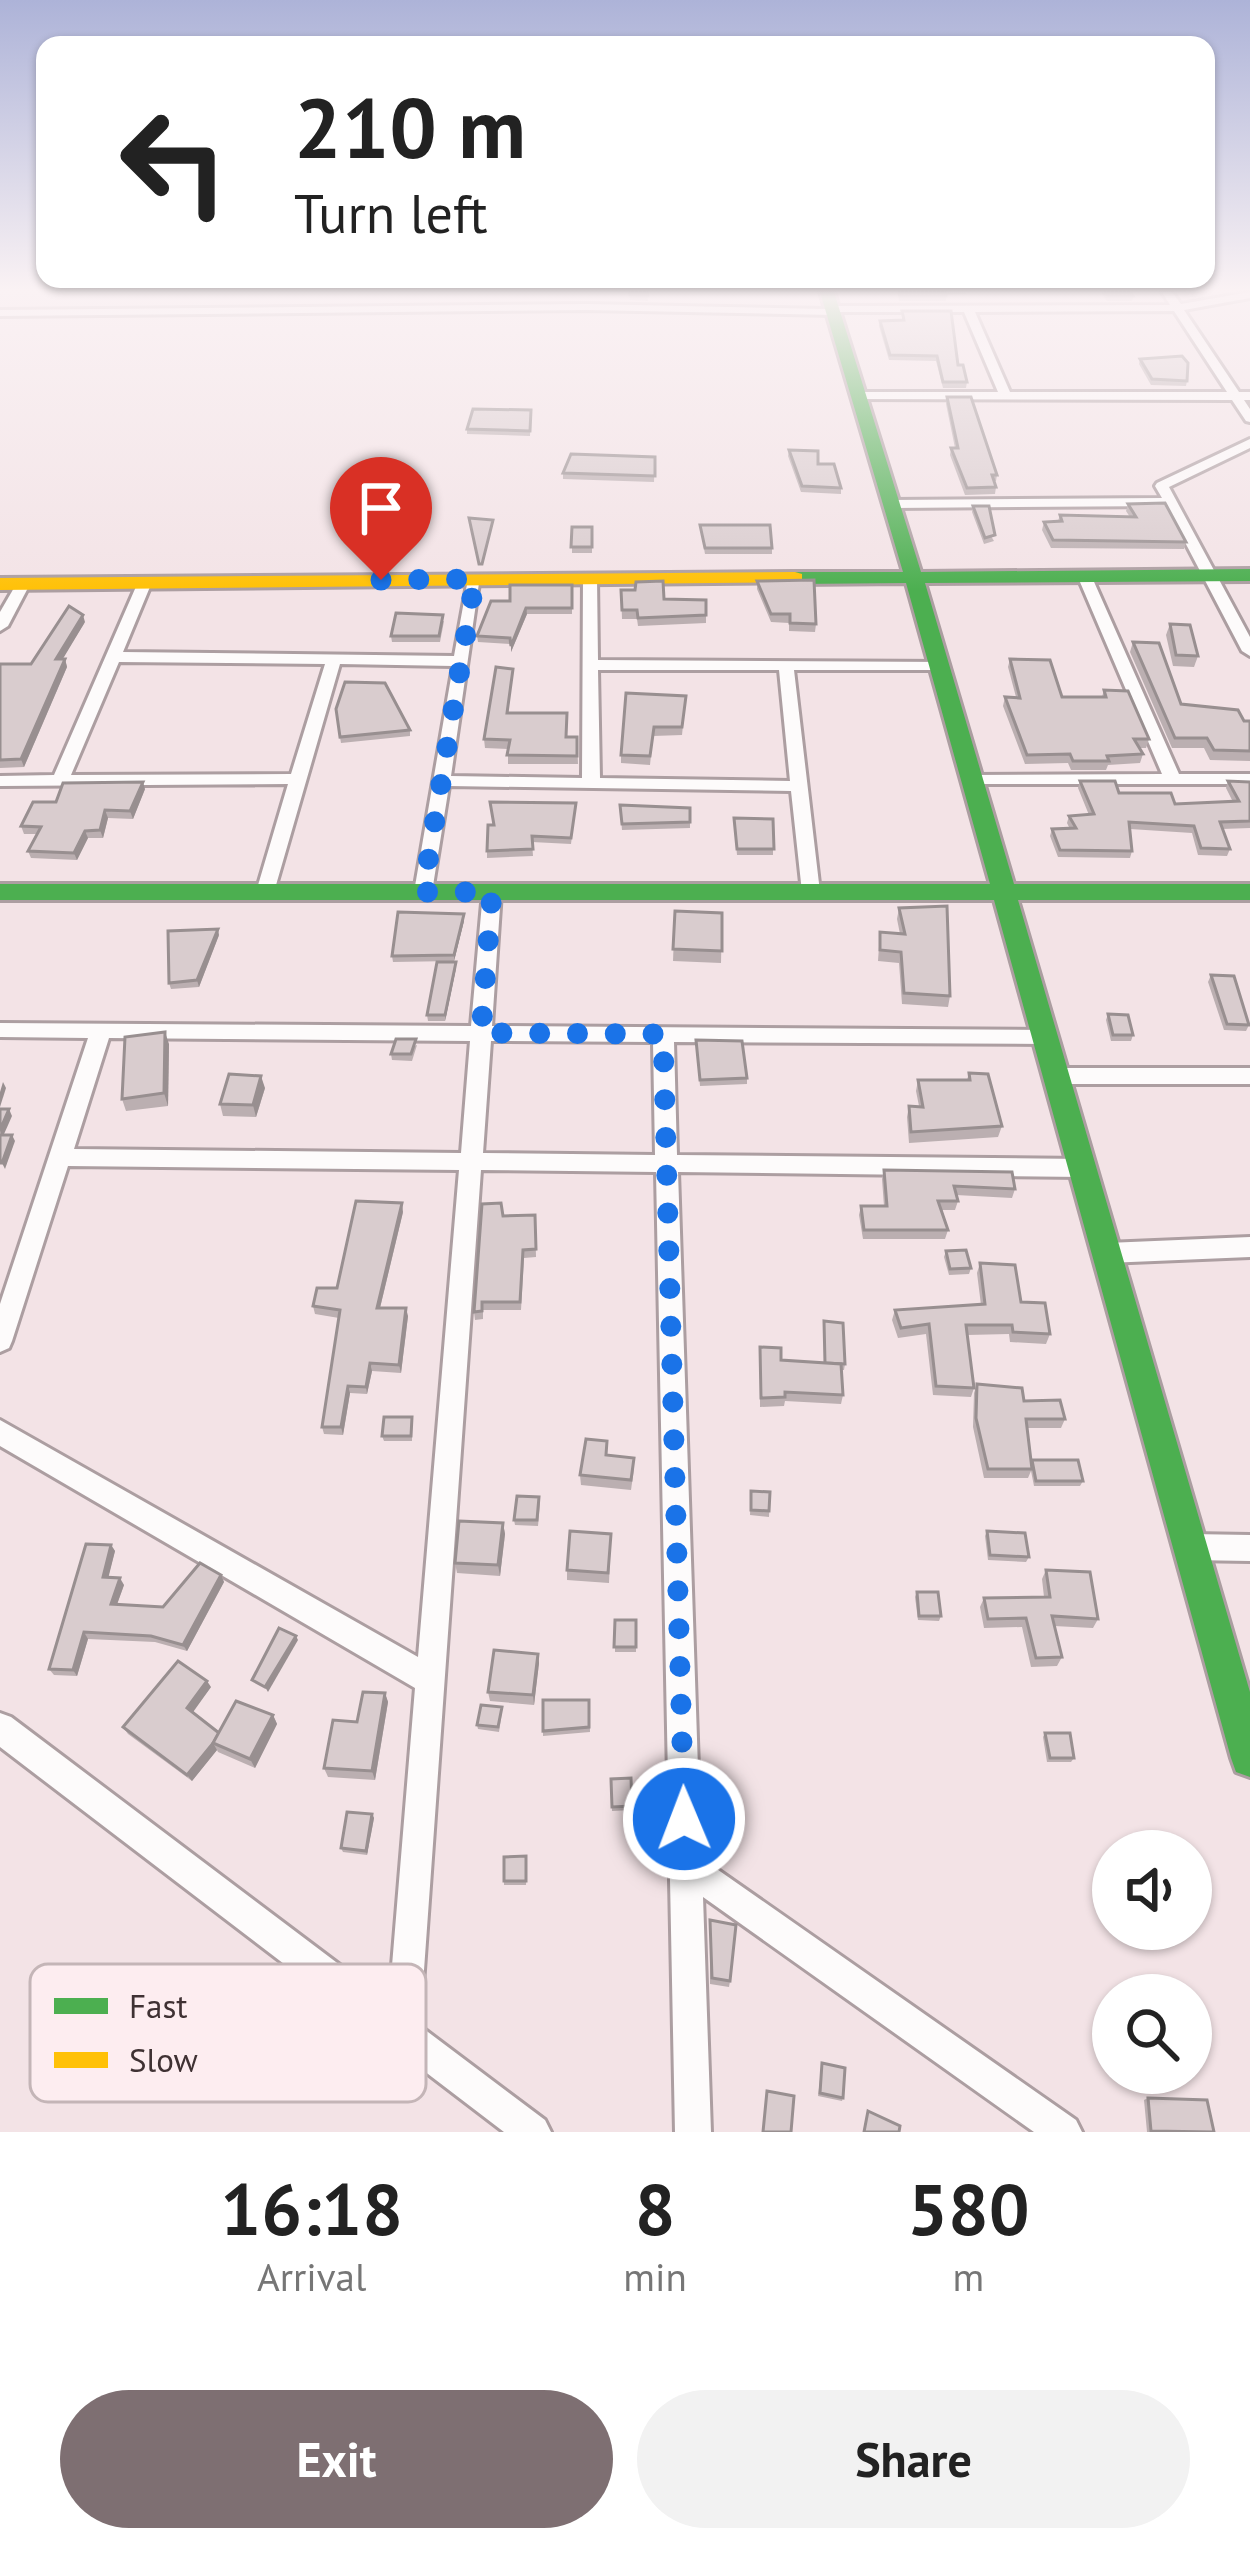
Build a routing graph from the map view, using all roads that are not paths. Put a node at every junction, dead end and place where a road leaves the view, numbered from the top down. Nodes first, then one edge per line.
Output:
1 (858, 391) edge
2 (1004, 391) edge
3 (859, 396) junction
4 (1006, 396) junction
5 (1243, 396) edge
6 (1250, 418) edge
7 (1250, 443) edge
8 (1171, 502) junction
9 (892, 504) junction
10 (914, 575) junction
11 (1084, 575) junction
12 (1208, 575) junction
13 (1250, 575) edge
14 (590, 578) junction
15 (475, 579) junction
16 (145, 583) junction
17 (11, 584) edge
18 (0, 626) edge
19 (1250, 651) edge
20 (113, 657) junction
21 (334, 659) junction
22 (461, 661) junction
23 (786, 664) junction
24 (590, 665) junction
25 (940, 665) junction
26 (296, 779) junction
27 (1173, 779) junction
28 (1250, 779) edge
29 (973, 780) junction
30 (60, 781) junction
31 (441, 781) junction
32 (0, 782) edge
33 (591, 783) junction
34 (800, 785) junction
35 (0, 892) edge
36 (265, 892) junction
37 (423, 892) junction
38 (492, 892) junction
39 (812, 892) junction
40 (1004, 892) junction
41 (1250, 892) edge
42 (0, 1030) edge
43 (100, 1030) junction
44 (481, 1033) junction
45 (663, 1034) junction
46 (1046, 1036) junction
47 (1058, 1076) junction
48 (1250, 1076) edge
49 (60, 1157) junction
50 (471, 1162) junction
51 (666, 1164) junction
52 (1083, 1168) junction
53 (1250, 1247) edge
54 (1107, 1253) junction
55 (0, 1341) edge
56 (0, 1432) edge
57 (1191, 1547) junction
58 (1250, 1548) edge
59 (431, 1681) junction
60 (0, 1728) edge
61 (1250, 1758) edge
62 (686, 1866) junction
63 (312, 1964) edge
64 (408, 1964) edge
65 (426, 2051) edge
66 (533, 2132) edge
67 (693, 2132) edge
68 (1064, 2132) edge

1 - 3 street
2 - 4 street
3 - 4 street
3 - 9 street
4 - 5 street
5 - 6 street
7 - 8 street
8 - 9 street
8 - 12 street
9 - 10 street
10 - 11 street
10 - 14 street
10 - 25 street
11 - 12 street
11 - 27 street
12 - 13 street
12 - 19 street
14 - 15 street
14 - 24 street
15 - 16 street
15 - 22 street
16 - 17 street
16 - 20 street
17 - 18 street
20 - 21 street
20 - 30 street
21 - 22 street
21 - 26 street
22 - 31 street
23 - 24 street
23 - 25 street
23 - 34 street
24 - 33 street
25 - 29 street
26 - 30 street
26 - 36 street
27 - 28 street
27 - 29 street
29 - 40 street
30 - 32 street
31 - 33 street
31 - 37 street
33 - 34 street
34 - 39 street
35 - 36 street
36 - 37 street
37 - 38 street
38 - 39 street
38 - 44 street
39 - 40 street
40 - 41 street
40 - 46 street
42 - 43 street
43 - 44 street
43 - 49 street
44 - 45 street
44 - 50 street
45 - 46 street
45 - 51 street
46 - 47 street
47 - 48 street
47 - 52 street
49 - 50 street
49 - 55 street
50 - 51 street
50 - 59 street
51 - 52 street
51 - 62 street
52 - 54 street
53 - 54 street
54 - 57 street
56 - 59 street
57 - 58 street
57 - 61 street
59 - 64 street
60 - 63 street
62 - 67 street
62 - 68 street
65 - 66 street

